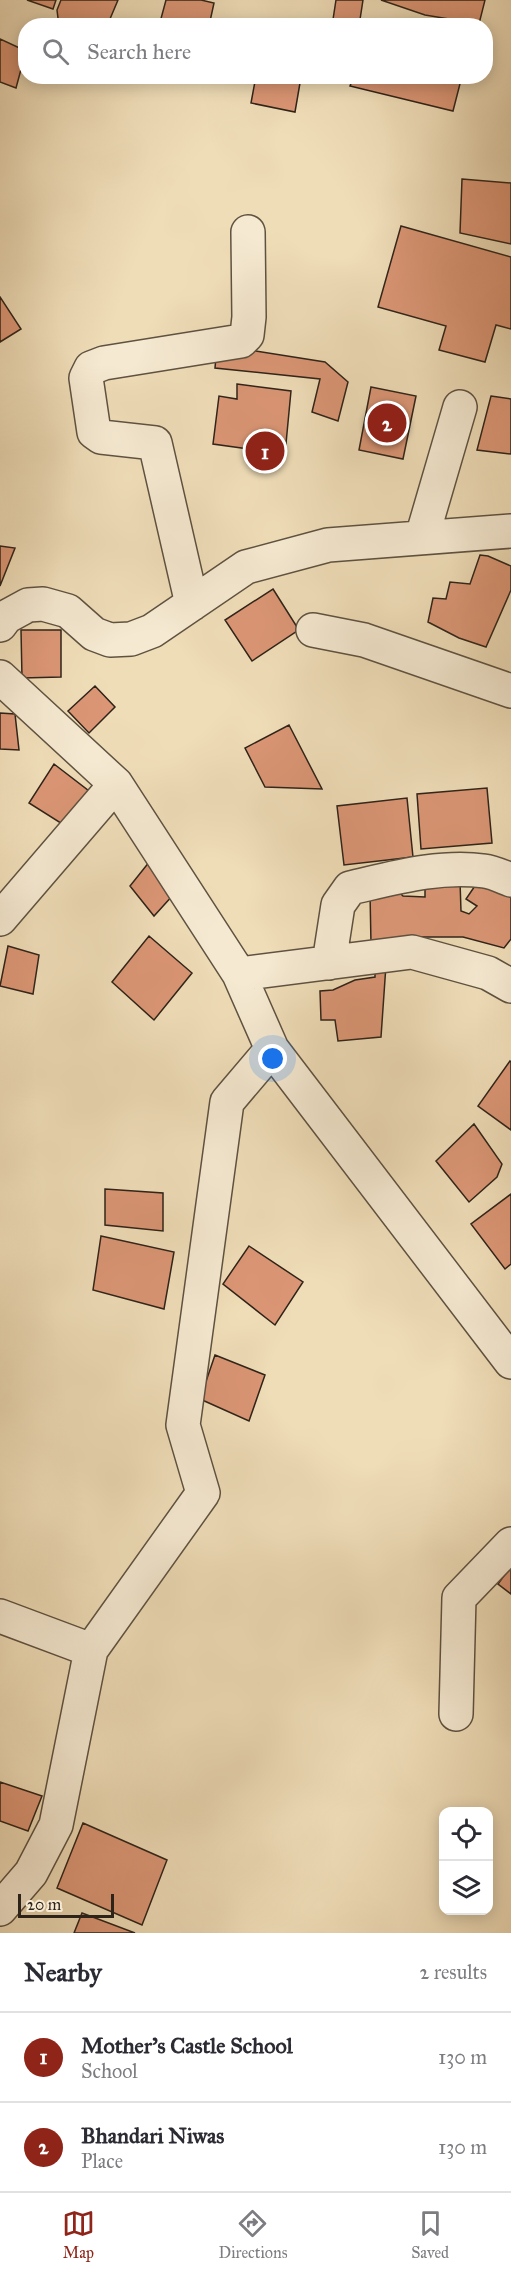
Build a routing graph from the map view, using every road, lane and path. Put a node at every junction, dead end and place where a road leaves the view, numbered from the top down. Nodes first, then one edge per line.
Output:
1 (248, 232) dead end
2 (460, 407) dead end
3 (511, 531) edge
4 (422, 537) junction
5 (192, 604) junction
6 (0, 625) edge
7 (313, 630) dead end
8 (0, 677) edge
9 (511, 691) edge
10 (116, 784) junction
11 (499, 875) edge
12 (0, 919) edge
13 (329, 963) junction
14 (239, 974) junction
15 (511, 986) edge
16 (272, 1049) junction
17 (511, 1362) edge
18 (511, 1544) edge
19 (0, 1616) edge
20 (91, 1650) junction
21 (456, 1714) dead end
22 (0, 1909) edge
23 (0, 1926) edge
24 (9, 1933) edge

1 - 5 street
2 - 4 street
3 - 4 street
4 - 5 street
5 - 6 street
7 - 9 street
8 - 10 street
10 - 12 street
10 - 14 street
11 - 13 street
13 - 14 street
13 - 15 street
14 - 16 street
16 - 17 street
16 - 20 street
18 - 21 street
19 - 20 street
20 - 22 street
23 - 24 street

